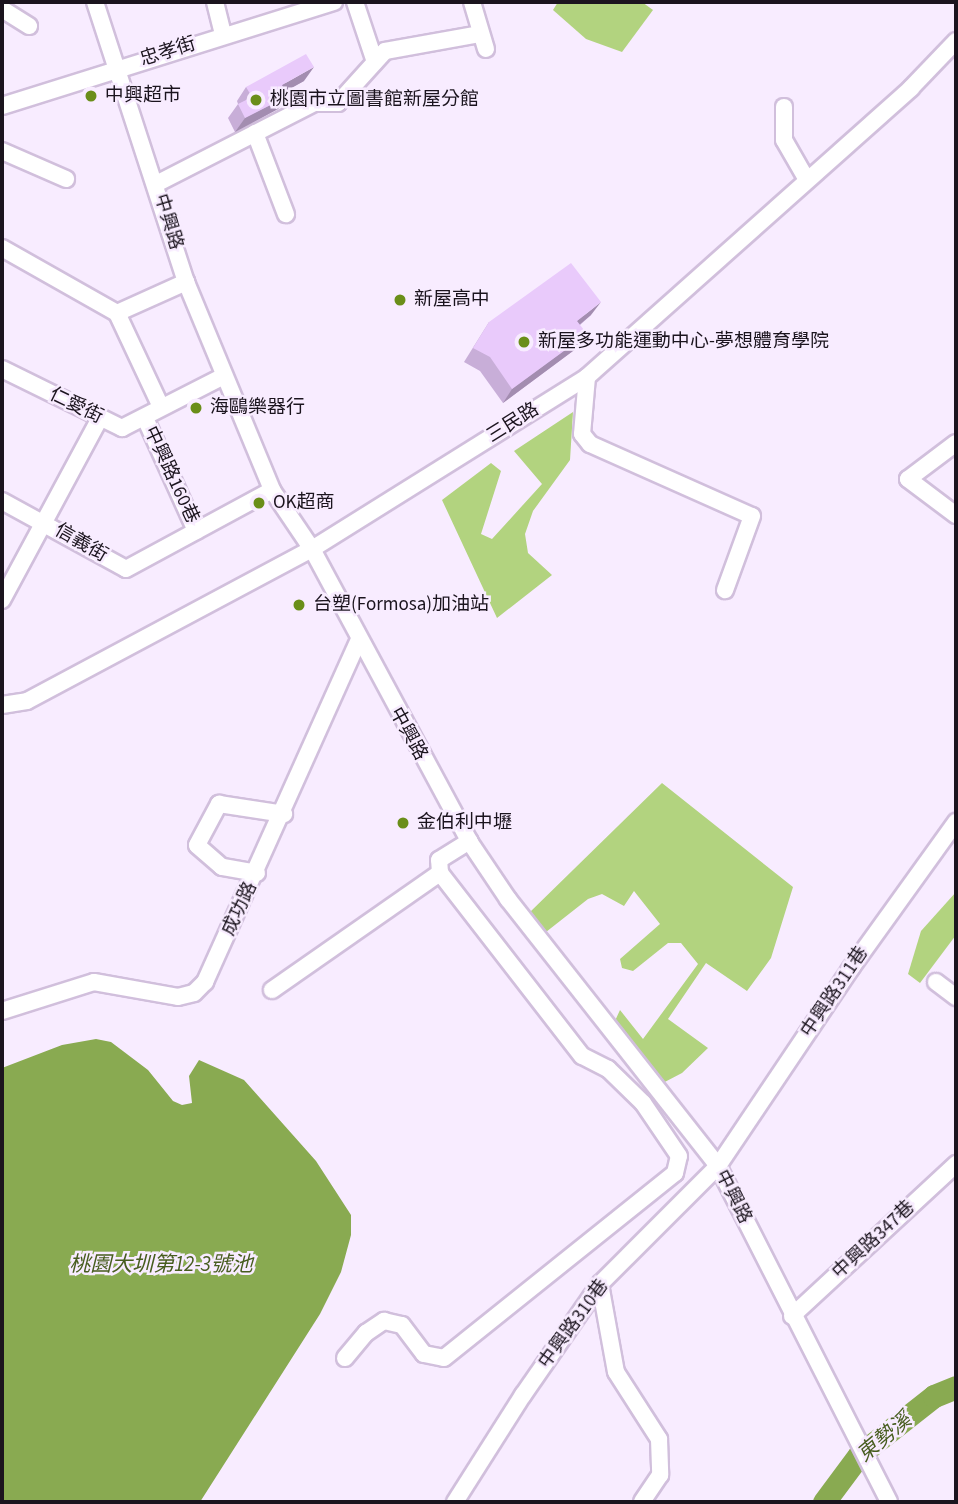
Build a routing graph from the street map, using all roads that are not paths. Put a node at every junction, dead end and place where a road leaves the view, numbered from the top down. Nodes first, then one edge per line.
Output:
1 (95, 2) edge
2 (215, 2) edge
3 (334, 2) edge
4 (355, 2) edge
5 (472, 2) edge
6 (2, 9) edge
7 (29, 26) dead end
8 (223, 35) junction
9 (956, 41) edge
10 (375, 62) junction
11 (118, 68) junction
12 (2, 106) edge
13 (784, 107) dead end
14 (255, 134) junction
15 (2, 152) edge
16 (66, 179) dead end
17 (807, 180) junction
18 (156, 184) junction
19 (286, 214) dead end
20 (2, 248) edge
21 (186, 282) junction
22 (117, 313) junction
23 (2, 369) edge
24 (224, 376) junction
25 (587, 377) junction
26 (161, 407) junction
27 (100, 418) junction
28 (145, 418) junction
29 (956, 443) edge
30 (272, 490) junction
31 (2, 501) edge
32 (956, 515) edge
33 (44, 523) junction
34 (196, 531) junction
35 (312, 549) junction
36 (725, 590) dead end
37 (2, 600) edge
38 (359, 640) junction
39 (2, 705) edge
40 (284, 814) junction
41 (956, 822) edge
42 (469, 841) junction
43 (257, 873) junction
44 (439, 873) junction
45 (936, 982) dead end
46 (272, 990) dead end
47 (956, 997) edge
48 (2, 1010) edge
49 (956, 1164) edge
50 (718, 1166) junction
51 (600, 1284) junction
52 (792, 1316) junction
53 (345, 1358) dead end
54 (459, 1501) edge
55 (642, 1502) edge
56 (889, 1502) edge

1 - 11 street, 中興路
2 - 8 street
3 - 8 street, 忠孝街
4 - 10 street
5 - 10 street
6 - 7 street
8 - 11 street, 忠孝街
9 - 17 street, 三民路
10 - 14 street
11 - 12 street, 忠孝街
11 - 18 street, 中興路
13 - 17 street
14 - 18 street
14 - 19 street
15 - 16 street
17 - 25 street, 三民路
18 - 21 street, 中興路
20 - 22 street
21 - 22 street
21 - 24 street, 中興路
22 - 26 street
23 - 27 street, 仁愛街
24 - 26 street, 仁愛街
24 - 30 street, 中興路
25 - 35 street, 三民路
25 - 36 street
26 - 28 street, 仁愛街
27 - 28 street, 仁愛街
27 - 33 street
28 - 34 street, 中興路160巷
29 - 32 street
30 - 34 street, 中興路160巷
30 - 35 street, 中興路
31 - 33 street, 信義街
33 - 34 street, 信義街
33 - 37 street
35 - 38 street, 中興路
35 - 39 street, 三民路
38 - 40 street, 成功路
38 - 42 street, 中興路
40 - 43 street, 成功路
40 - 43 street
41 - 50 street, 中興路311巷
42 - 44 street
42 - 50 street, 中興路
43 - 48 street, 成功路
44 - 46 street
44 - 53 street
45 - 47 street
49 - 52 street, 中興路347巷
50 - 51 street, 中興路310巷
50 - 52 street, 中興路
51 - 54 street, 中興路310巷
51 - 55 street
52 - 56 street, 中興路

